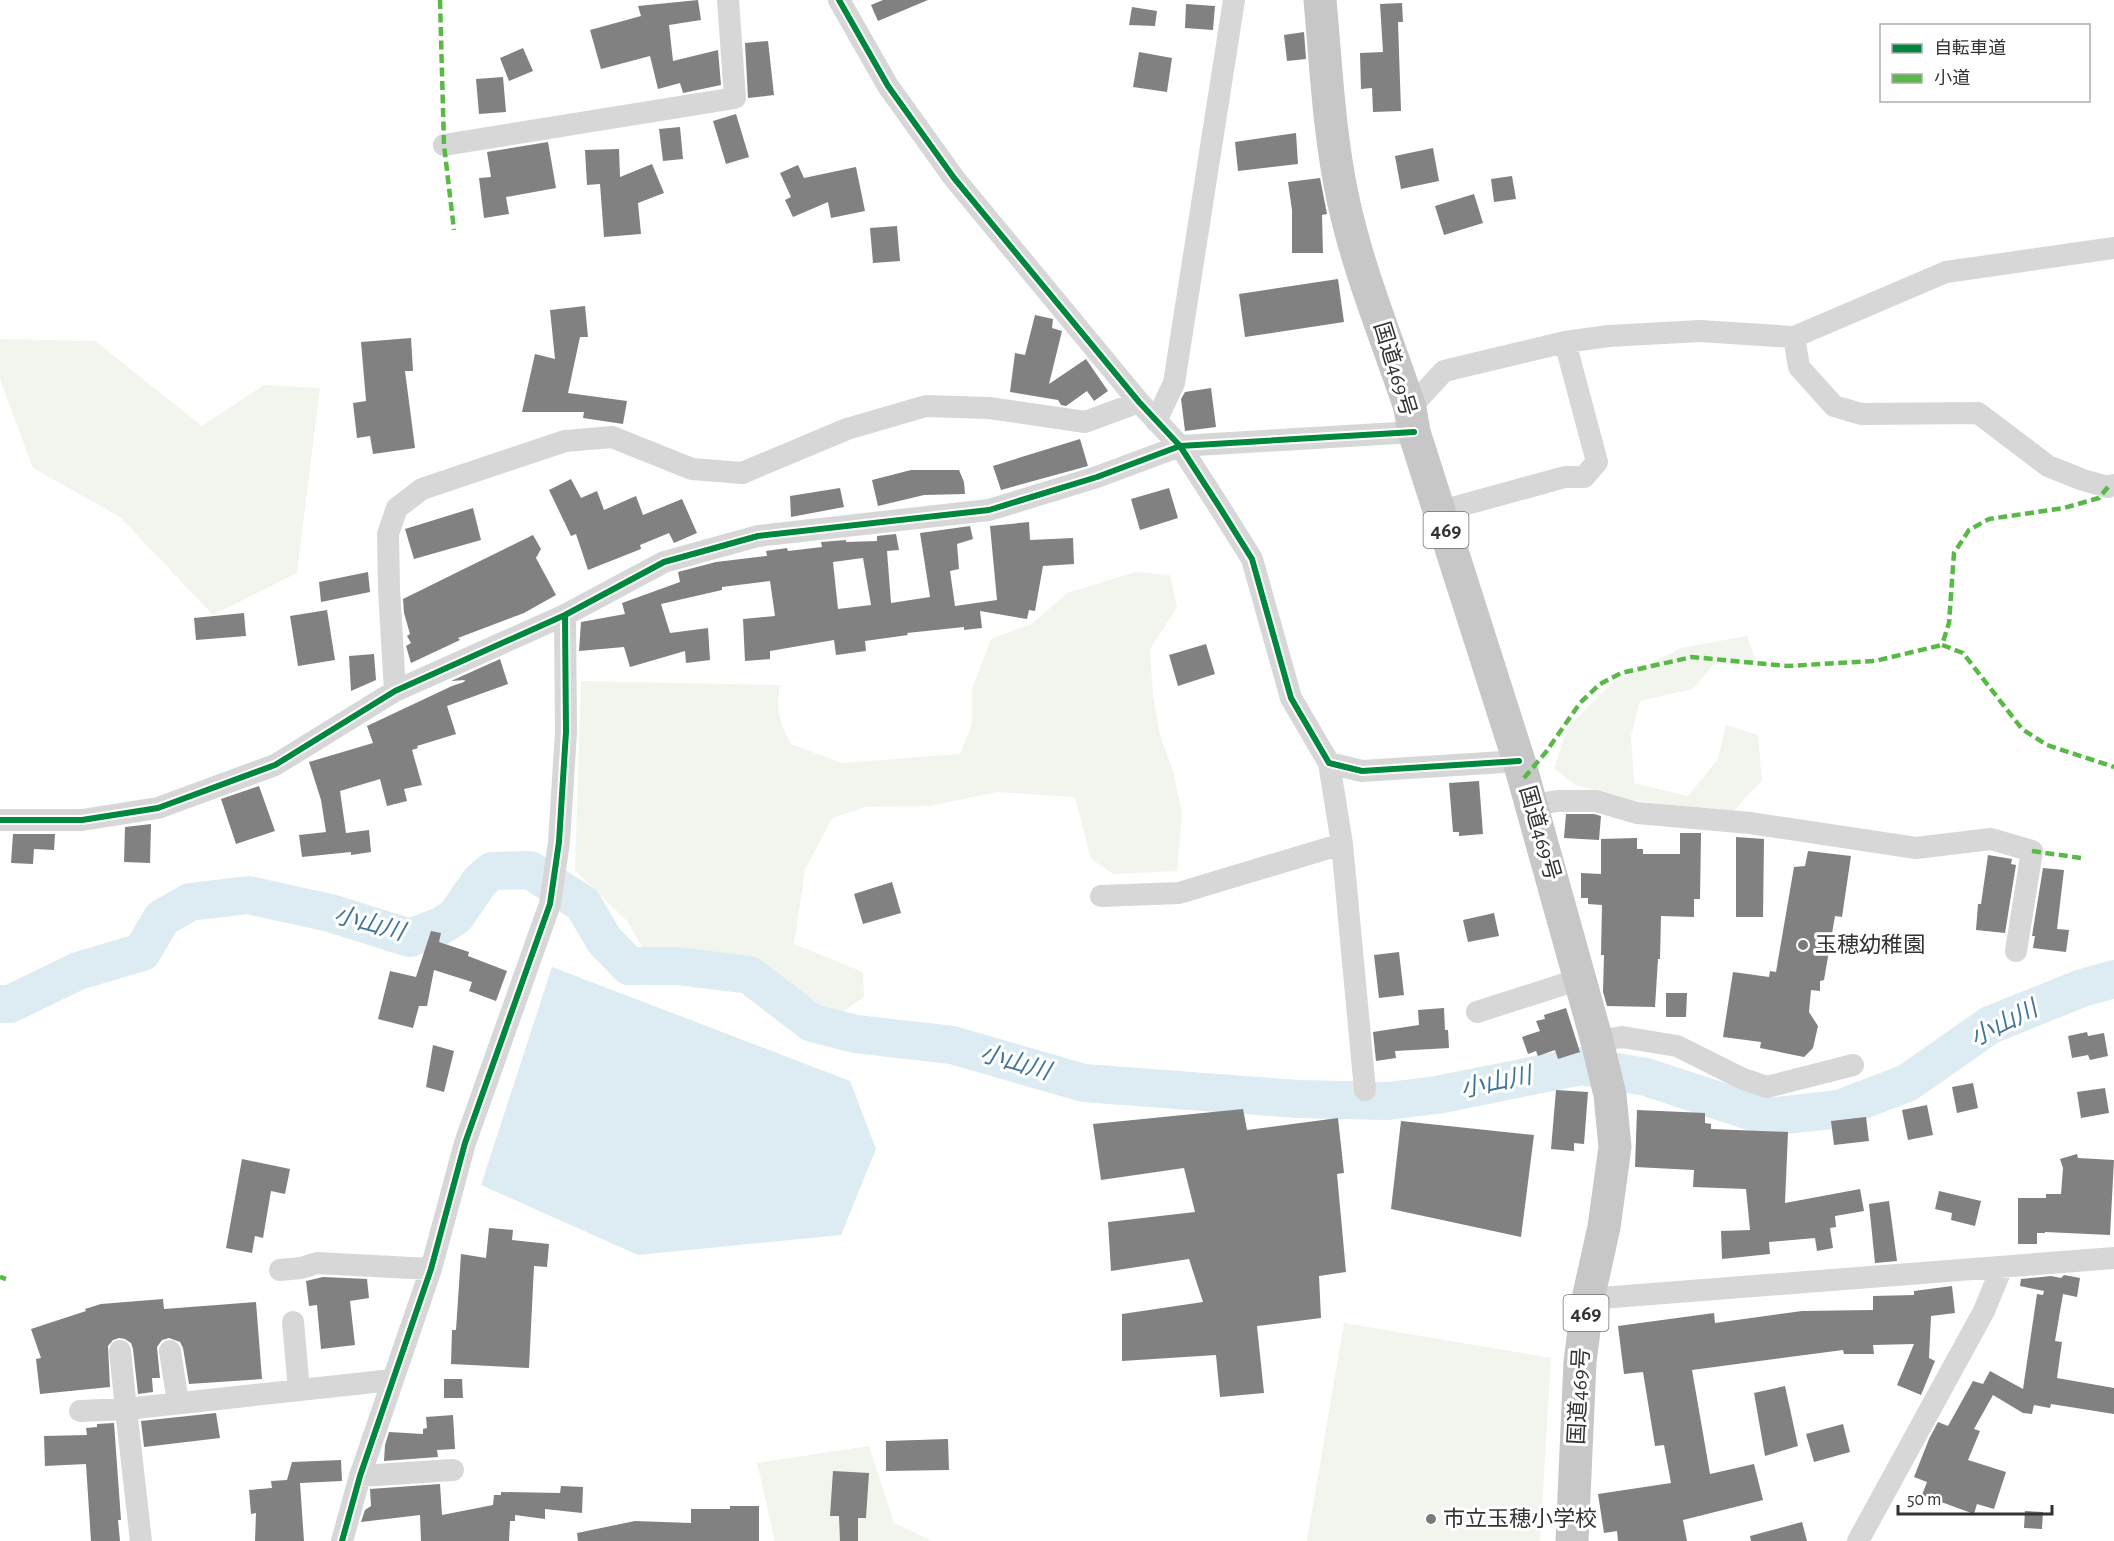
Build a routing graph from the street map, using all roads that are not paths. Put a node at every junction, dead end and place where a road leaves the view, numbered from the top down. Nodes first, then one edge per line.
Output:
1 (728, 0) edge
2 (839, 0) edge
3 (1234, 0) edge
4 (1320, 0) edge
5 (444, 145) dead end
6 (2114, 248) edge
7 (1794, 337) junction
8 (1565, 342) junction
9 (1139, 402) junction
10 (1412, 420) junction
11 (1156, 421) junction
12 (1180, 446) junction
13 (2114, 486) edge
14 (1441, 512) junction
15 (565, 615) junction
16 (395, 691) junction
17 (1519, 761) junction
18 (1329, 763) junction
19 (1532, 805) junction
20 (0, 820) edge
21 (1342, 844) junction
22 (1101, 896) dead end
23 (2016, 951) dead end
24 (1580, 979) junction
25 (1477, 1012) dead end
26 (1599, 1048) junction
27 (1853, 1065) dead end
28 (1365, 1090) dead end
29 (2114, 1258) edge
30 (2002, 1267) junction
31 (431, 1269) junction
32 (280, 1270) dead end
33 (1588, 1299) junction
34 (293, 1322) dead end
35 (120, 1351) dead end
36 (170, 1352) dead end
37 (392, 1380) junction
38 (298, 1390) junction
39 (178, 1403) junction
40 (126, 1409) junction
41 (80, 1411) dead end
42 (453, 1470) dead end
43 (360, 1476) junction
44 (141, 1541) edge
45 (342, 1541) edge
46 (1572, 1541) edge
47 (1858, 1541) edge

1 - 5 street
2 - 9 street
3 - 11 street
4 - 10 highway, 国道469号 / 469
6 - 7 street
7 - 8 street
7 - 13 street
8 - 10 street
8 - 14 street
9 - 11 street
9 - 16 street
10 - 12 street
10 - 14 highway, 国道469号 / 469
11 - 12 street
12 - 15 street
12 - 18 street
14 - 17 highway, 国道469号 / 469
15 - 16 street
15 - 31 street
16 - 20 street
17 - 18 street
17 - 19 highway, 国道469号 / 469
18 - 21 street
19 - 23 street
19 - 24 highway, 国道469号 / 469
21 - 22 street
21 - 28 street
24 - 25 street
24 - 26 highway, 国道469号 / 469
26 - 27 street
26 - 33 highway, 国道469号 / 469
29 - 30 street
30 - 33 street
30 - 47 street
31 - 32 street
31 - 37 street
33 - 46 highway, 国道469号 / 469
34 - 38 street
35 - 40 street
36 - 39 street
37 - 38 street
37 - 43 street
38 - 39 street
39 - 40 street
40 - 41 street
40 - 44 street
42 - 43 street
43 - 45 street

